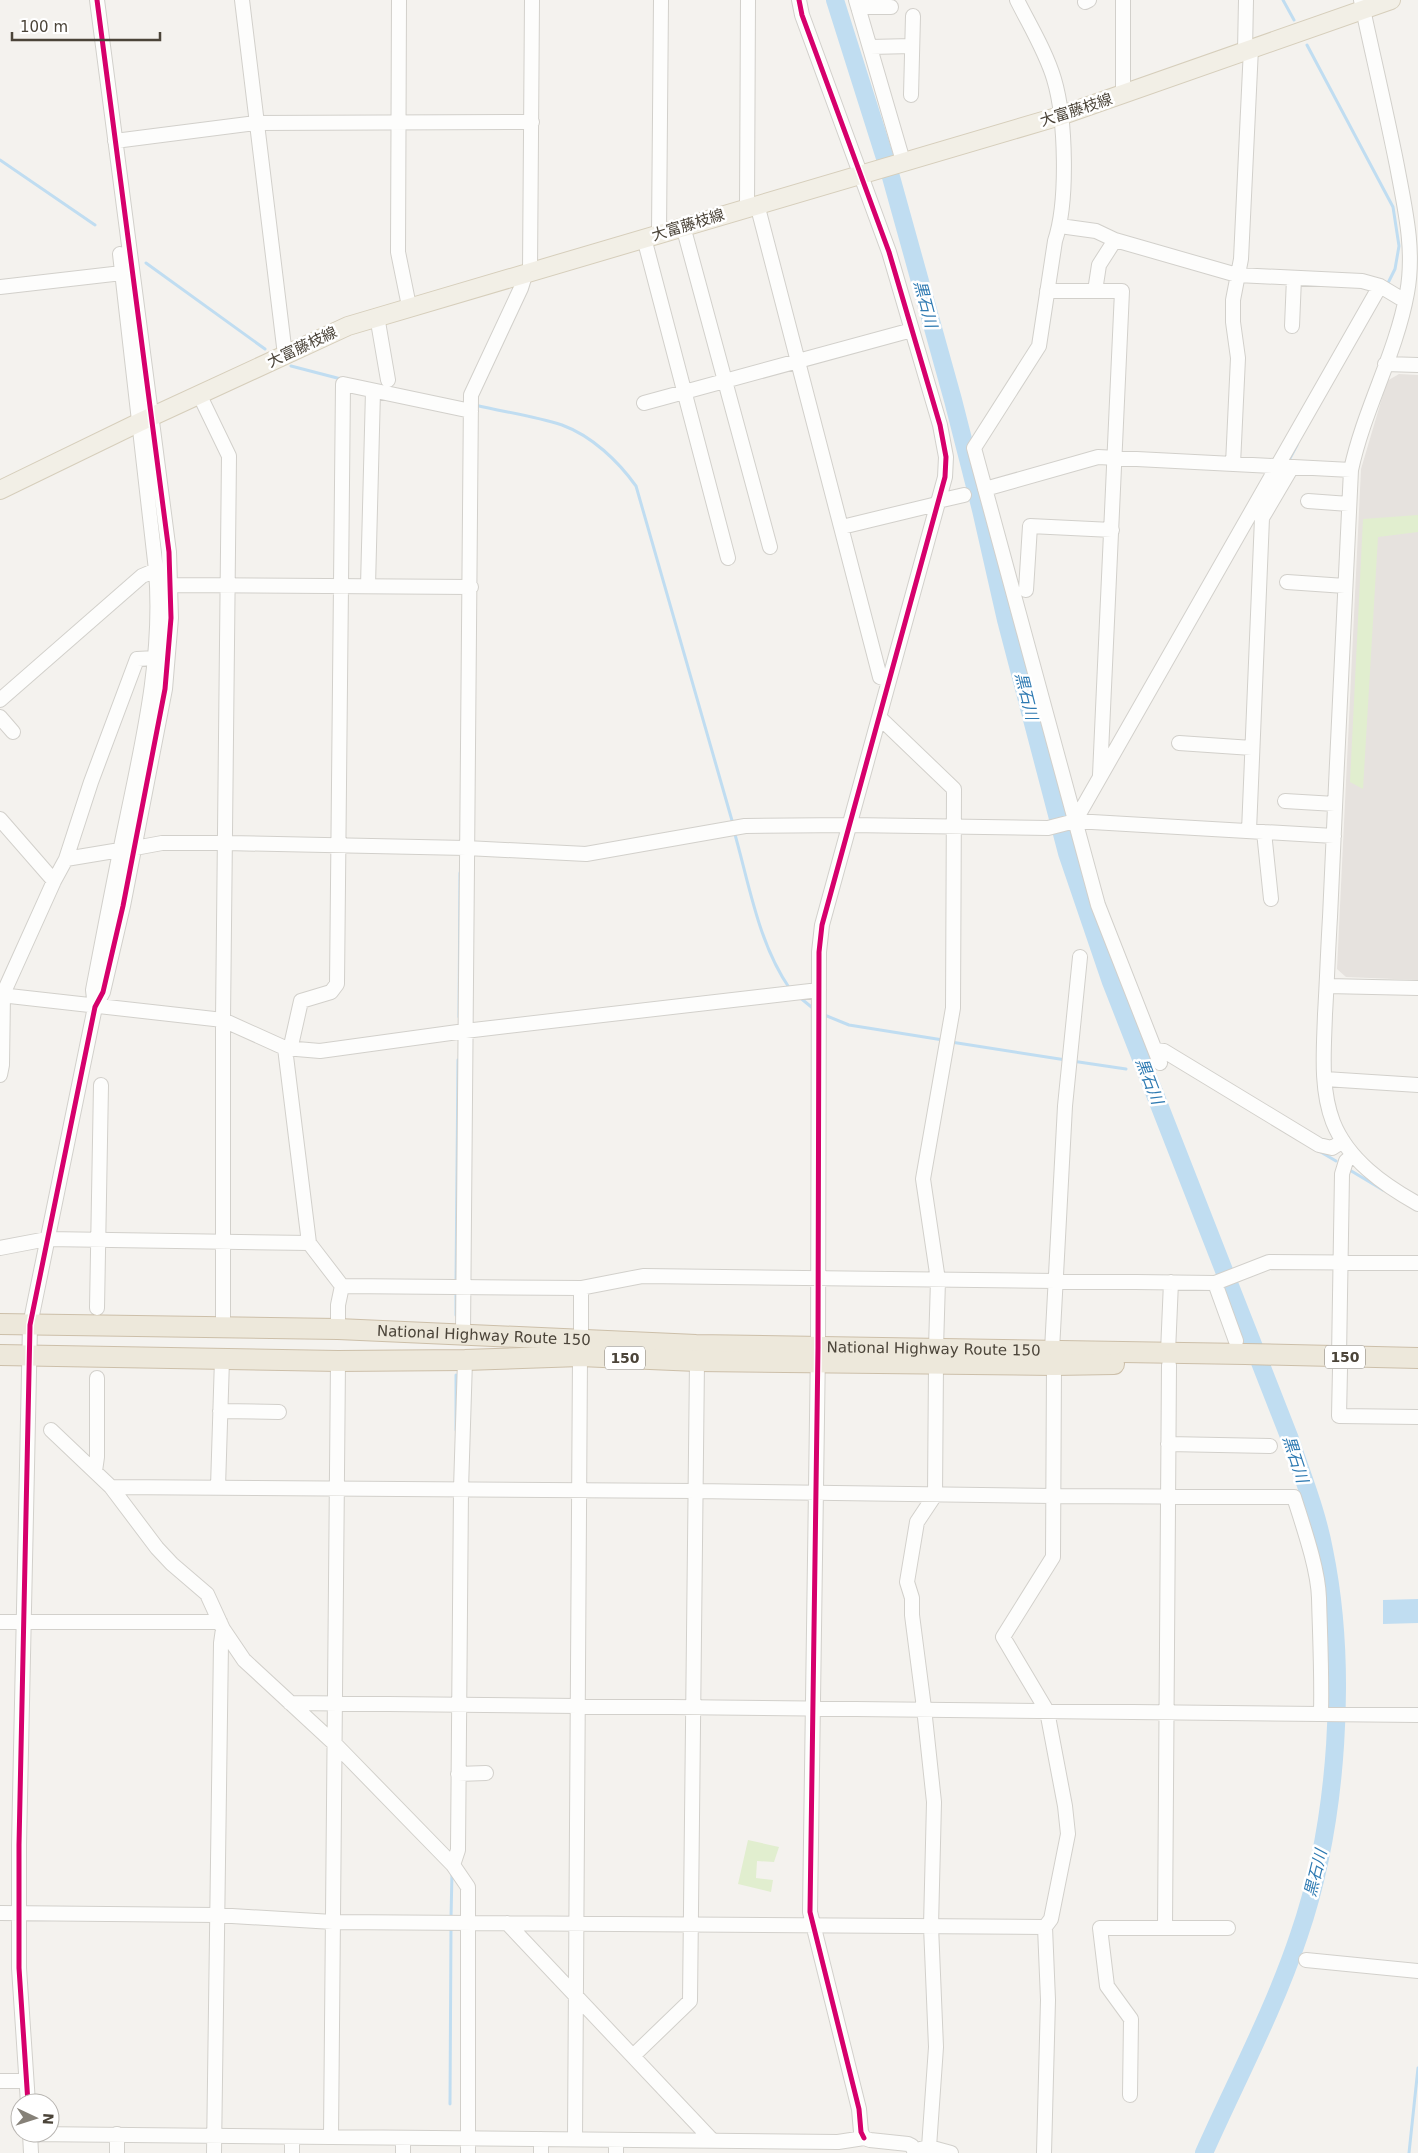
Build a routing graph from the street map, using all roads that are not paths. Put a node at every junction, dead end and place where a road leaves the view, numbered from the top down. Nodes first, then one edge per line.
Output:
1 (89, 0) edge
2 (97, 0) edge
3 (242, 0) edge
4 (399, 0) edge
5 (532, 0) edge
6 (661, 0) edge
7 (748, 0) edge
8 (799, 0) edge
9 (1017, 0) edge
10 (1123, 0) edge
11 (1246, 0) edge
12 (1392, 0) edge
13 (857, 3) edge
14 (1362, 5) edge
15 (891, 7) dead end
16 (913, 16) dead end
17 (912, 46) junction
18 (870, 47) junction
19 (1248, 49) junction
20 (1123, 94) junction
21 (912, 95) dead end
22 (1060, 116) junction
23 (532, 122) junction
24 (397, 123) junction
25 (256, 124) junction
26 (115, 141) junction
27 (901, 162) junction
28 (866, 173) junction
29 (752, 206) junction
30 (683, 226) junction
31 (1060, 226) junction
32 (652, 236) junction
33 (1115, 240) junction
34 (122, 272) junction
35 (528, 272) junction
36 (1237, 276) junction
37 (1294, 278) junction
38 (0, 287) edge
39 (1383, 288) junction
40 (1047, 291) junction
41 (1096, 291) junction
42 (1406, 301) junction
43 (409, 306) junction
44 (377, 316) junction
45 (1292, 326) dead end
46 (912, 330) junction
47 (285, 355) junction
48 (798, 360) junction
49 (1385, 364) junction
50 (1418, 365) edge
51 (388, 380) dead end
52 (724, 381) junction
53 (373, 391) junction
54 (685, 392) junction
55 (200, 396) junction
56 (644, 403) dead end
57 (471, 407) junction
58 (145, 420) junction
59 (1115, 459) junction
60 (1232, 464) junction
61 (1284, 466) junction
62 (1351, 470) junction
63 (985, 489) junction
64 (0, 490) edge
65 (964, 495) dead end
66 (1308, 501) dead end
67 (937, 503) junction
68 (1349, 504) junction
69 (842, 527) junction
70 (1112, 530) junction
71 (770, 547) dead end
72 (728, 558) dead end
73 (156, 570) junction
74 (1287, 582) dead end
75 (171, 585) junction
76 (227, 585) junction
77 (342, 586) junction
78 (368, 586) junction
79 (1346, 586) junction
80 (471, 587) junction
81 (1026, 590) dead end
82 (156, 658) junction
83 (889, 680) junction
84 (0, 700) edge
85 (0, 717) edge
86 (879, 717) junction
87 (13, 732) dead end
88 (1179, 743) dead end
89 (1252, 748) junction
90 (1099, 778) junction
91 (1285, 800) dead end
92 (1335, 804) junction
93 (0, 819) edge
94 (1074, 821) junction
95 (850, 825) junction
96 (953, 826) junction
97 (1249, 831) junction
98 (1264, 832) junction
99 (1334, 836) junction
100 (226, 843) junction
101 (339, 845) junction
102 (135, 848) junction
103 (466, 848) junction
104 (120, 850) junction
105 (66, 859) junction
106 (54, 881) junction
107 (1270, 899) dead end
108 (1080, 957) dead end
109 (1327, 986) junction
110 (1418, 988) edge
111 (819, 990) junction
112 (2, 995) edge
113 (95, 1007) junction
114 (223, 1020) junction
115 (465, 1031) junction
116 (288, 1049) junction
117 (0, 1075) edge
118 (1325, 1079) junction
119 (101, 1085) dead end
120 (1418, 1085) edge
121 (1343, 1141) junction
122 (1354, 1155) junction
123 (1418, 1204) edge
124 (48, 1239) junction
125 (99, 1240) junction
126 (224, 1240) junction
127 (309, 1243) junction
128 (0, 1248) edge
129 (1341, 1262) junction
130 (1418, 1263) edge
131 (818, 1277) junction
132 (938, 1280) junction
133 (1054, 1280) junction
134 (1171, 1282) junction
135 (1215, 1282) junction
136 (342, 1286) junction
137 (459, 1286) junction
138 (581, 1288) junction
139 (97, 1308) dead end
140 (0, 1324) edge
141 (30, 1325) junction
142 (223, 1326) junction
143 (338, 1328) junction
144 (463, 1333) junction
145 (581, 1348) junction
146 (1244, 1354) junction
147 (0, 1355) edge
148 (29, 1355) junction
149 (818, 1355) junction
150 (936, 1356) junction
151 (222, 1358) junction
152 (1053, 1358) junction
153 (1418, 1358) edge
154 (1168, 1359) junction
155 (465, 1360) junction
156 (338, 1361) junction
157 (697, 1361) junction
158 (1340, 1363) junction
159 (1418, 1370) edge
160 (97, 1378) dead end
161 (220, 1411) junction
162 (279, 1412) dead end
163 (1418, 1416) edge
164 (51, 1430) dead end
165 (1168, 1444) junction
166 (1270, 1446) dead end
167 (95, 1471) junction
168 (218, 1486) junction
169 (112, 1487) junction
170 (338, 1488) junction
171 (461, 1489) junction
172 (579, 1490) junction
173 (695, 1491) junction
174 (816, 1494) junction
175 (935, 1495) junction
176 (1052, 1496) junction
177 (1168, 1497) junction
178 (0, 1622) edge
179 (23, 1622) junction
180 (222, 1626) junction
181 (290, 1703) junction
182 (336, 1703) junction
183 (459, 1705) junction
184 (578, 1705) junction
185 (692, 1707) junction
186 (813, 1708) junction
187 (924, 1708) junction
188 (1047, 1711) junction
189 (1166, 1712) junction
190 (1323, 1713) junction
191 (1418, 1715) edge
192 (336, 1744) junction
193 (486, 1773) dead end
194 (458, 1774) junction
195 (453, 1866) junction
196 (19, 1912) junction
197 (0, 1913) edge
198 (216, 1915) junction
199 (333, 1922) junction
200 (457, 1922) junction
201 (507, 1923) junction
202 (691, 1923) junction
203 (576, 1924) junction
204 (812, 1924) junction
205 (931, 1926) junction
206 (1045, 1927) junction
207 (1165, 1928) junction
208 (1228, 1928) dead end
209 (1306, 1960) dead end
210 (1418, 1971) edge
211 (575, 1995) junction
212 (632, 2056) junction
213 (0, 2081) edge
214 (26, 2081) junction
215 (27, 2093) edge
216 (1130, 2095) dead end
217 (60, 2133) edge
218 (117, 2134) junction
219 (214, 2136) junction
220 (292, 2136) junction
221 (331, 2137) junction
222 (403, 2138) junction
223 (469, 2138) junction
224 (864, 2138) junction
225 (575, 2139) junction
226 (712, 2140) junction
227 (541, 2146) edge
228 (616, 2146) edge
229 (770, 2147) edge
230 (929, 2147) junction
231 (838, 2148) edge
232 (915, 2152) edge
233 (117, 2153) edge
234 (214, 2153) edge
235 (292, 2153) edge
236 (403, 2153) edge
237 (468, 2153) edge
238 (950, 2153) edge
239 (1044, 2153) edge

1 - 34 street
2 - 26 street
3 - 25 street
4 - 24 street
5 - 23 street
6 - 32 street
7 - 29 street
8 - 28 street
9 - 22 street
10 - 20 street
11 - 19 street
12 - 14 main road, 大富藤枝線
13 - 15 street
13 - 18 street
14 - 19 main road, 大富藤枝線
14 - 42 street
16 - 17 street
17 - 18 street
17 - 21 street
18 - 27 street
19 - 20 main road, 大富藤枝線
19 - 36 street
20 - 22 main road, 大富藤枝線
22 - 27 main road, 大富藤枝線
22 - 31 street
23 - 24 street
23 - 35 street
24 - 25 street
24 - 43 street
25 - 26 street
25 - 47 street
26 - 58 street
27 - 28 main road, 大富藤枝線
28 - 29 main road, 大富藤枝線
28 - 46 street
29 - 30 main road, 大富藤枝線
29 - 48 street
30 - 32 main road, 大富藤枝線
30 - 52 street
31 - 33 street
31 - 40 street
32 - 35 main road, 大富藤枝線
32 - 54 street
33 - 36 street
33 - 41 street
34 - 38 street
34 - 58 street
35 - 43 main road, 大富藤枝線
35 - 57 street
36 - 37 street
36 - 60 street
37 - 39 street
37 - 45 street
39 - 42 street
39 - 61 street
40 - 41 street
40 - 63 street
41 - 59 street
42 - 49 street
43 - 44 main road, 大富藤枝線
44 - 47 main road, 大富藤枝線
44 - 51 street
46 - 48 street
46 - 67 street
47 - 55 main road, 大富藤枝線
48 - 52 street
48 - 69 street
49 - 50 street
49 - 62 street
52 - 54 street
52 - 71 street
53 - 57 street
53 - 77 street
53 - 78 street
54 - 56 street
54 - 72 street
55 - 58 main road, 大富藤枝線
55 - 76 street
57 - 80 street
58 - 64 main road, 大富藤枝線
58 - 73 street
58 - 75 street
59 - 60 street
59 - 63 street
59 - 70 street
60 - 61 street
61 - 62 street
61 - 89 street
61 - 90 street
62 - 68 street
63 - 94 street
65 - 67 street
66 - 68 street
67 - 69 street
67 - 83 street
68 - 79 street
69 - 83 street
70 - 81 street
70 - 90 street
73 - 82 street
73 - 84 street
74 - 79 street
75 - 76 street
75 - 102 street
76 - 77 street
76 - 100 street
77 - 78 street
77 - 101 street
78 - 80 street
79 - 92 street
80 - 103 street
82 - 104 street
82 - 105 street
83 - 86 street
85 - 87 street
86 - 95 street
86 - 96 street
88 - 89 street
89 - 97 street
90 - 94 street
91 - 92 street
92 - 99 street
93 - 106 street
94 - 96 street
94 - 97 street
94 - 121 street
95 - 96 street
95 - 103 street
95 - 111 street
96 - 132 street
97 - 98 street
98 - 99 street
98 - 107 street
99 - 109 street
100 - 101 street
100 - 102 street
100 - 114 street
101 - 103 street
101 - 116 street
102 - 113 street
103 - 115 street
104 - 105 street
104 - 113 street
105 - 106 street
106 - 112 street
108 - 133 street
109 - 110 street
109 - 118 street
111 - 115 street
111 - 131 street
112 - 113 street
112 - 117 street
113 - 114 street
113 - 124 street
114 - 116 street
114 - 126 street
115 - 116 street
115 - 137 street
116 - 127 street
118 - 120 street
118 - 121 street
119 - 125 street
121 - 122 street
122 - 123 street
122 - 129 street
124 - 125 street
124 - 128 street
124 - 141 street
125 - 126 street
125 - 139 street
126 - 127 street
126 - 142 street
127 - 136 street
129 - 130 street
129 - 135 street
129 - 158 street
131 - 132 street
131 - 138 street
131 - 149 street
132 - 133 street
132 - 150 street
133 - 134 street
133 - 152 street
134 - 135 street
134 - 154 street
135 - 146 street
136 - 137 street
136 - 143 street
137 - 138 street
137 - 144 street
138 - 145 street
140 - 141 highway, National Highway Route 150 / 150
141 - 142 highway, National Highway Route 150 / 150
141 - 148 street
142 - 143 highway, National Highway Route 150 / 150
143 - 144 highway, National Highway Route 150 / 150
144 - 145 highway, National Highway Route 150 / 150
145 - 149 highway, National Highway Route 150 / 150
145 - 155 highway, National Highway Route 150 / 150
145 - 157 highway, National Highway Route 150 / 150
145 - 172 street
146 - 154 highway, National Highway Route 150 / 150
146 - 158 highway, National Highway Route 150 / 150
147 - 148 highway, National Highway Route 150 / 150
148 - 151 highway, National Highway Route 150 / 150
148 - 179 street
149 - 150 highway, National Highway Route 150 / 150
149 - 157 highway, National Highway Route 150 / 150
149 - 174 street
150 - 152 highway, National Highway Route 150 / 150
150 - 175 street
151 - 156 highway, National Highway Route 150 / 150
151 - 161 street
152 - 154 highway, National Highway Route 150 / 150
152 - 176 street
153 - 158 highway, National Highway Route 150 / 150
154 - 165 street
155 - 156 highway, National Highway Route 150 / 150
155 - 171 street
156 - 170 street
157 - 173 street
158 - 159 highway, National Highway Route 150 / 150
158 - 163 street
160 - 167 street
161 - 162 street
161 - 168 street
164 - 167 street
165 - 166 street
165 - 177 street
167 - 169 street
168 - 169 street
168 - 170 street
169 - 180 street
170 - 171 street
170 - 182 street
171 - 172 street
171 - 183 street
172 - 173 street
172 - 184 street
173 - 174 street
173 - 185 street
174 - 175 street
174 - 186 street
175 - 176 street
175 - 187 street
176 - 177 street
176 - 188 street
177 - 189 street
177 - 190 street
178 - 179 street
179 - 180 street
179 - 196 street
180 - 181 street
180 - 198 street
181 - 182 street
181 - 192 street
182 - 183 street
182 - 192 street
183 - 184 street
183 - 194 street
184 - 185 street
184 - 203 street
185 - 186 street
185 - 202 street
186 - 187 street
186 - 204 street
187 - 188 street
187 - 205 street
188 - 189 street
188 - 206 street
189 - 190 street
189 - 207 street
190 - 191 street
192 - 195 street
192 - 199 street
193 - 194 street
194 - 195 street
195 - 200 street
196 - 197 street
196 - 198 street
196 - 214 street
198 - 199 street
198 - 219 street
199 - 200 street
199 - 221 street
200 - 201 street
200 - 223 street
201 - 203 street
201 - 211 street
202 - 203 street
202 - 204 street
202 - 212 street
203 - 211 street
204 - 205 street
204 - 224 street
205 - 206 street
205 - 230 street
206 - 239 street
207 - 208 street
207 - 216 street
209 - 210 street
211 - 212 street
211 - 225 street
212 - 226 street
213 - 214 street
214 - 215 street
217 - 218 street
218 - 219 street
218 - 233 street
219 - 220 street
219 - 234 street
220 - 221 street
220 - 235 street
221 - 222 street
222 - 223 street
222 - 236 street
223 - 227 street
223 - 237 street
224 - 231 street
224 - 232 street
225 - 227 street
225 - 228 street
226 - 228 street
226 - 229 street
229 - 231 street
230 - 232 street
230 - 238 street

